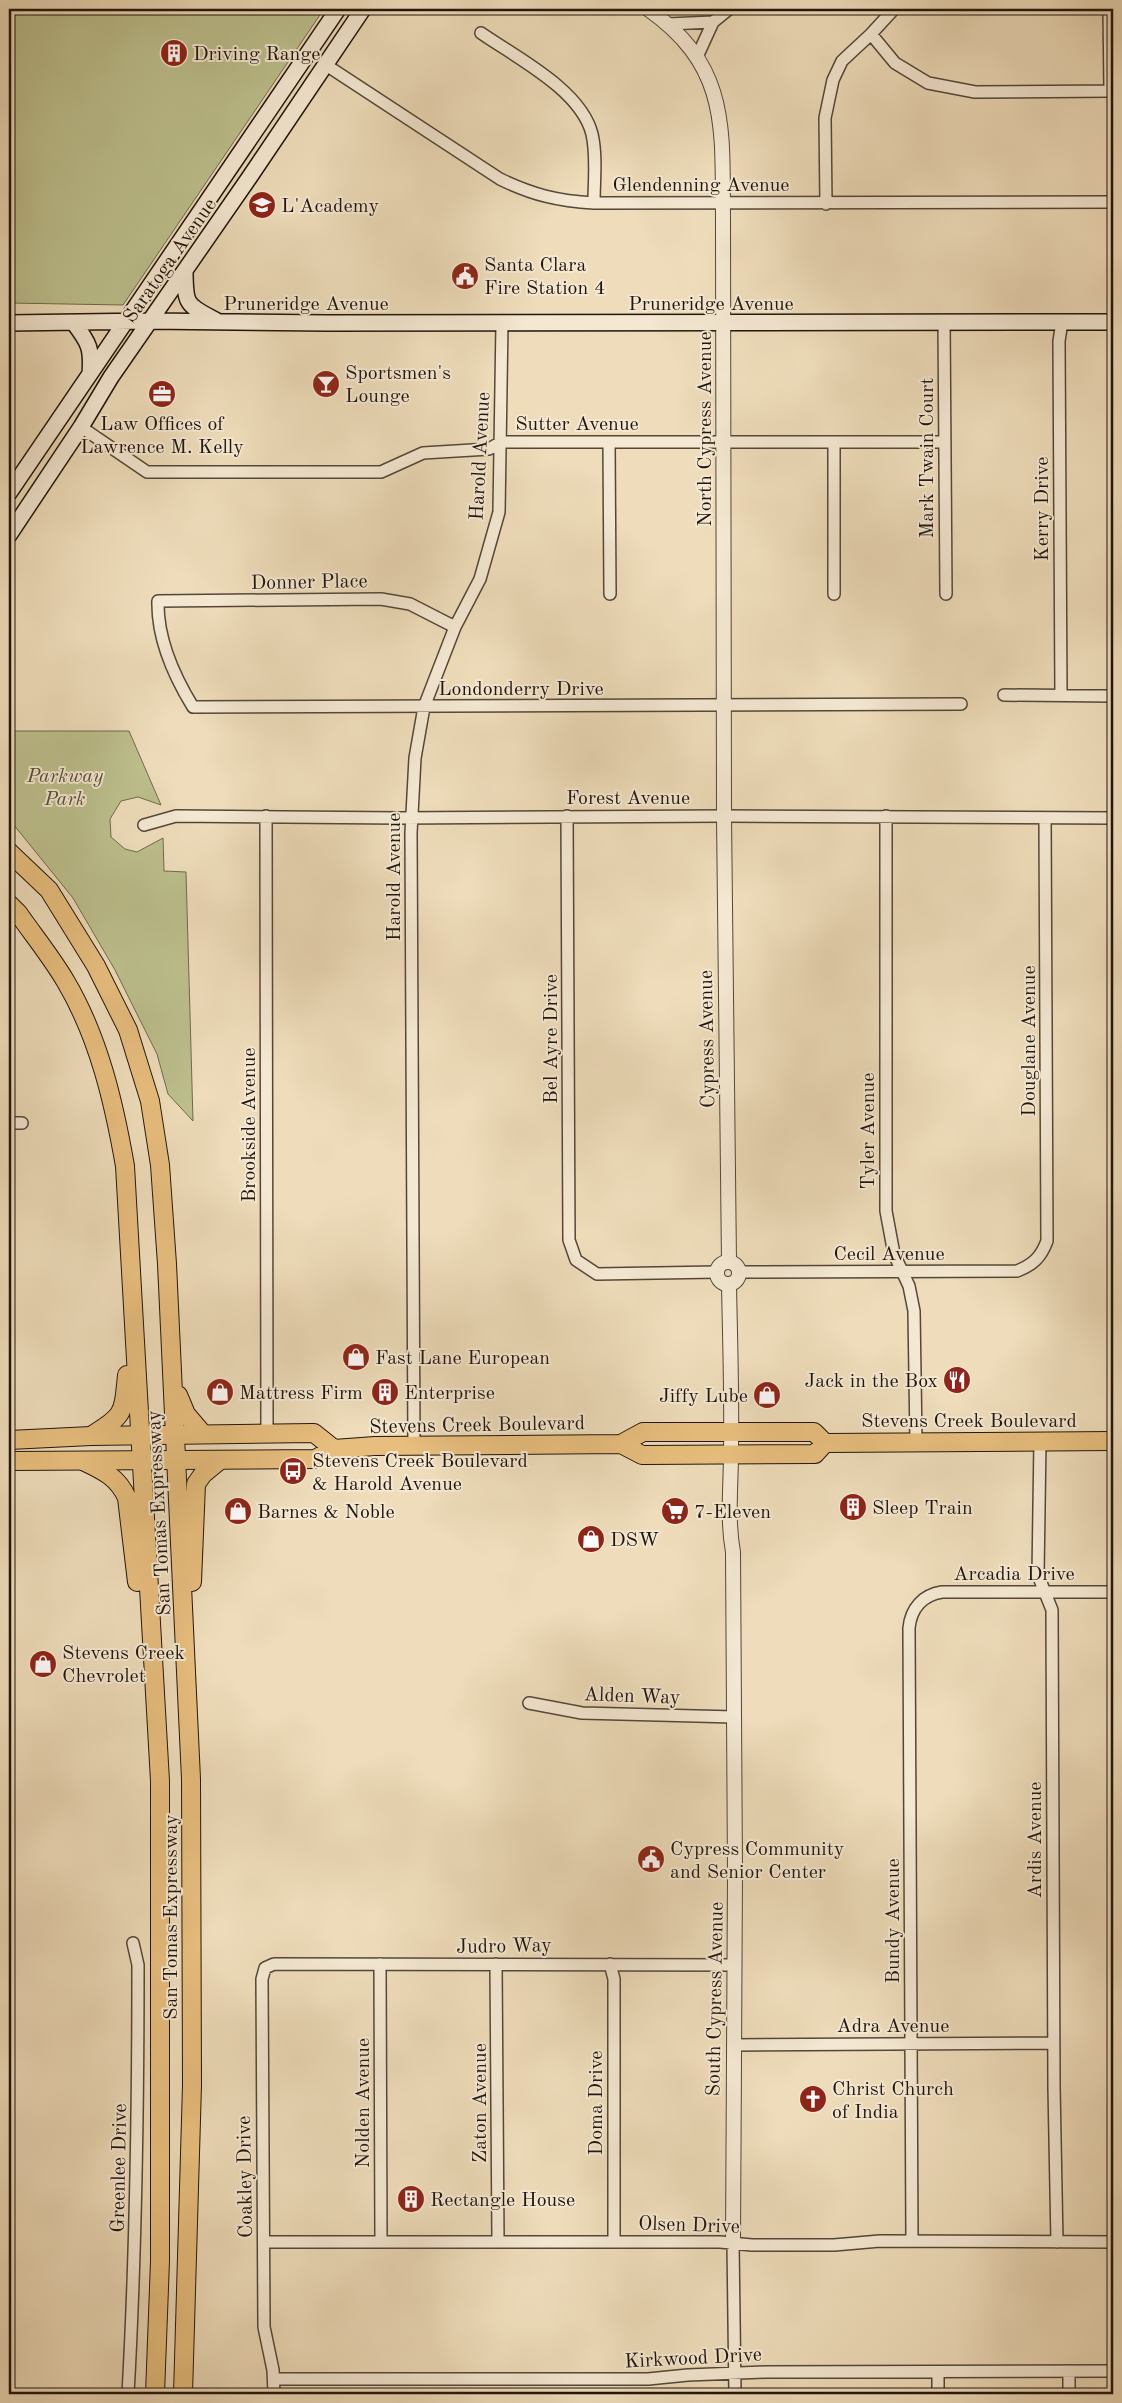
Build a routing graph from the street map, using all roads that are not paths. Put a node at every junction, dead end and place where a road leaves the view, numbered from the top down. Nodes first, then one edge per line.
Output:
1 (338, 9) edge
2 (363, 9) edge
3 (648, 9) edge
4 (728, 9) edge
5 (894, 9) edge
6 (1109, 9) edge
7 (713, 22) junction
8 (668, 24) junction
9 (481, 33) dead end
10 (872, 34) junction
11 (697, 56) junction
12 (326, 65) junction
13 (1112, 90) edge
14 (723, 202) junction
15 (1113, 202) edge
16 (594, 203) junction
17 (826, 204) junction
18 (185, 270) junction
19 (151, 321) junction
20 (944, 321) junction
21 (126, 322) junction
22 (220, 322) junction
23 (724, 322) junction
24 (1062, 322) junction
25 (1113, 322) edge
26 (9, 323) edge
27 (74, 323) junction
28 (502, 323) junction
29 (90, 374) junction
30 (81, 427) junction
31 (501, 442) junction
32 (609, 442) junction
33 (724, 442) junction
34 (834, 442) junction
35 (945, 442) junction
36 (9, 493) edge
37 (9, 534) edge
38 (610, 594) dead end
39 (834, 594) dead end
40 (946, 594) dead end
41 (158, 601) joint
42 (455, 627) junction
43 (1004, 695) dead end
44 (1061, 696) junction
45 (1113, 696) edge
46 (961, 704) dead end
47 (725, 706) junction
48 (424, 707) junction
49 (266, 816) junction
50 (568, 816) junction
51 (724, 816) junction
52 (886, 816) junction
53 (412, 818) junction
54 (1045, 818) junction
55 (1113, 818) edge
56 (144, 825) dead end
57 (9, 852) edge
58 (9, 904) edge
59 (9, 1123) edge
60 (22, 1123) dead end
61 (1036, 1261) joint
62 (734, 1267) junction
63 (718, 1272) junction
64 (901, 1272) junction
65 (729, 1284) junction
66 (133, 1295) junction
67 (173, 1378) junction
68 (731, 1431) junction
69 (267, 1433) junction
70 (175, 1434) junction
71 (203, 1434) junction
72 (140, 1435) junction
73 (91, 1436) junction
74 (9, 1440) edge
75 (1040, 1441) junction
76 (1113, 1441) edge
77 (825, 1442) junction
78 (916, 1442) junction
79 (621, 1444) junction
80 (414, 1446) junction
81 (334, 1449) junction
82 (732, 1455) junction
83 (141, 1460) junction
84 (176, 1460) junction
85 (220, 1460) junction
86 (9, 1461) edge
87 (83, 1461) junction
88 (1044, 1591) junction
89 (1113, 1592) edge
90 (918, 1603) joint
91 (184, 1609) junction
92 (151, 1632) junction
93 (529, 1703) dead end
94 (734, 1717) junction
95 (133, 1943) dead end
96 (274, 1964) joint
97 (380, 1964) junction
98 (496, 1964) junction
99 (610, 1964) junction
100 (735, 1965) junction
101 (1054, 2043) junction
102 (910, 2044) junction
103 (733, 2045) junction
104 (381, 2241) junction
105 (498, 2241) junction
106 (912, 2241) junction
107 (264, 2242) junction
108 (614, 2242) junction
109 (1058, 2242) junction
110 (1113, 2242) edge
111 (733, 2243) junction
112 (1069, 2371) junction
113 (1113, 2371) edge
114 (938, 2372) junction
115 (735, 2374) junction
116 (183, 2376) junction
117 (275, 2379) junction
118 (128, 2394) edge
119 (155, 2394) edge
120 (183, 2394) edge
121 (192, 2394) edge
122 (274, 2394) edge
123 (735, 2394) edge
124 (938, 2394) edge
125 (1069, 2394) edge

1 - 21 main road, Saratoga Avenue
2 - 12 main road, Saratoga Avenue
3 - 8 street, North Cypress Avenue
4 - 7 street
5 - 10 street
6 - 13 street
7 - 8 street
7 - 11 street
8 - 11 street, North Cypress Avenue
9 - 16 street
10 - 13 street
10 - 17 street
11 - 14 street, North Cypress Avenue
12 - 16 street, Glendenning Avenue
12 - 18 main road, Saratoga Avenue
14 - 16 street, Glendenning Avenue
14 - 17 street, Glendenning Avenue
14 - 23 street, North Cypress Avenue
15 - 17 street, Glendenning Avenue
18 - 19 main road, Saratoga Avenue
18 - 22 main road
19 - 21 main road, Pruneridge Avenue
19 - 22 main road, Pruneridge Avenue
19 - 30 main road, Saratoga Avenue
20 - 23 main road, Pruneridge Avenue
20 - 24 main road, Pruneridge Avenue
20 - 35 street, Mark Twain Court
21 - 27 main road, Pruneridge Avenue
21 - 29 main road, Saratoga Avenue
22 - 28 main road, Pruneridge Avenue
23 - 28 main road, Pruneridge Avenue
23 - 33 street, North Cypress Avenue
24 - 25 main road, Pruneridge Avenue
24 - 44 street, Kerry Drive
26 - 27 main road, Pruneridge Avenue
27 - 29 main road
28 - 31 street, Harold Avenue
29 - 36 main road, Saratoga Avenue
30 - 31 street, Sutter Avenue
30 - 37 main road, Saratoga Avenue
31 - 32 street, Sutter Avenue
31 - 42 street, Harold Avenue
32 - 33 street, Sutter Avenue
32 - 38 street
33 - 34 street, Sutter Avenue
33 - 47 street, North Cypress Avenue
34 - 35 street, Sutter Avenue
34 - 39 street
35 - 40 street, Mark Twain Court
41 - 42 street, Donner Place
41 - 48 street, Londonderry Drive
42 - 48 street, Harold Avenue
43 - 44 street
44 - 45 street
46 - 47 street, Londonderry Drive
47 - 48 street, Londonderry Drive
47 - 51 street, North Cypress Avenue
48 - 53 street, Harold Avenue
49 - 53 street, Forest Avenue
49 - 56 street, Forest Avenue
49 - 69 street, Brookside Avenue
50 - 51 street, Forest Avenue
50 - 53 street, Forest Avenue
50 - 63 street, Bel Ayre Drive
51 - 52 street, Forest Avenue
51 - 62 street, Cypress Avenue
52 - 54 street, Forest Avenue
52 - 64 street, Tyler Avenue
53 - 80 street, Harold Avenue
54 - 55 street, Forest Avenue
54 - 61 street, Douglane Avenue
57 - 67 main road, San Tomas Expressway
58 - 66 main road, San Tomas Expressway
59 - 60 street
61 - 64 street, Cecil Avenue
62 - 63 street
62 - 64 street, Cecil Avenue
62 - 65 street
63 - 65 street
64 - 78 street, Tyler Avenue
65 - 68 street
66 - 72 main road, San Tomas Expressway
66 - 73 main road
67 - 70 main road, San Tomas Expressway
67 - 71 main road
68 - 77 main road, Stevens Creek Boulevard
68 - 79 main road, Stevens Creek Boulevard
68 - 82 street
69 - 71 main road
69 - 81 main road
70 - 71 main road
70 - 72 main road
70 - 84 main road, San Tomas Expressway
72 - 73 main road
72 - 83 main road, San Tomas Expressway
73 - 74 main road
75 - 76 main road, Stevens Creek Boulevard
75 - 78 main road, Stevens Creek Boulevard
75 - 88 street, Ardis Avenue
77 - 78 main road, Stevens Creek Boulevard
77 - 82 main road, Stevens Creek Boulevard
79 - 80 main road, Stevens Creek Boulevard
79 - 82 main road, Stevens Creek Boulevard
80 - 81 main road, Stevens Creek Boulevard
81 - 85 main road, Stevens Creek Boulevard
82 - 94 street, South Cypress Avenue
83 - 84 main road, Stevens Creek Boulevard
83 - 87 main road, Stevens Creek Boulevard
83 - 92 main road, San Tomas Expressway
84 - 85 main road, Stevens Creek Boulevard
84 - 91 main road, San Tomas Expressway
85 - 91 main road
86 - 87 main road, Stevens Creek Boulevard
87 - 92 main road
88 - 89 street, Arcadia Drive
88 - 90 street, Arcadia Drive
88 - 101 street, Ardis Avenue
90 - 102 street, Bundy Avenue
91 - 116 main road, San Tomas Expressway
92 - 119 main road, San Tomas Expressway
93 - 94 street, Alden Way
94 - 100 street, South Cypress Avenue
95 - 118 street, Greenlee Drive
96 - 97 street, Judro Way
96 - 107 street, Coakley Drive
97 - 98 street, Judro Way
97 - 104 street, Nolden Avenue
98 - 99 street, Judro Way
98 - 105 street, Zaton Avenue
99 - 100 street, Judro Way
99 - 108 street, Doma Drive
100 - 103 street, South Cypress Avenue
101 - 102 street, Adra Avenue
101 - 109 street, Ardis Avenue
102 - 103 street, Adra Avenue
102 - 106 street, Bundy Avenue
103 - 111 street, South Cypress Avenue
104 - 105 street, Olsen Drive
104 - 107 street, Olsen Drive
105 - 108 street, Olsen Drive
106 - 109 street, Olsen Drive
106 - 111 street, Olsen Drive
107 - 117 street, Coakley Drive
108 - 111 street, Olsen Drive
109 - 110 street, Olsen Drive
111 - 115 street, South Cypress Avenue
112 - 113 street, Kirkwood Drive
112 - 114 street, Kirkwood Drive
112 - 125 street
114 - 115 street, Kirkwood Drive
114 - 124 street
115 - 117 street, Kirkwood Drive
115 - 123 street, South Cypress Avenue
116 - 120 main road, San Tomas Expressway
116 - 121 main road
117 - 122 street, Coakley Drive

